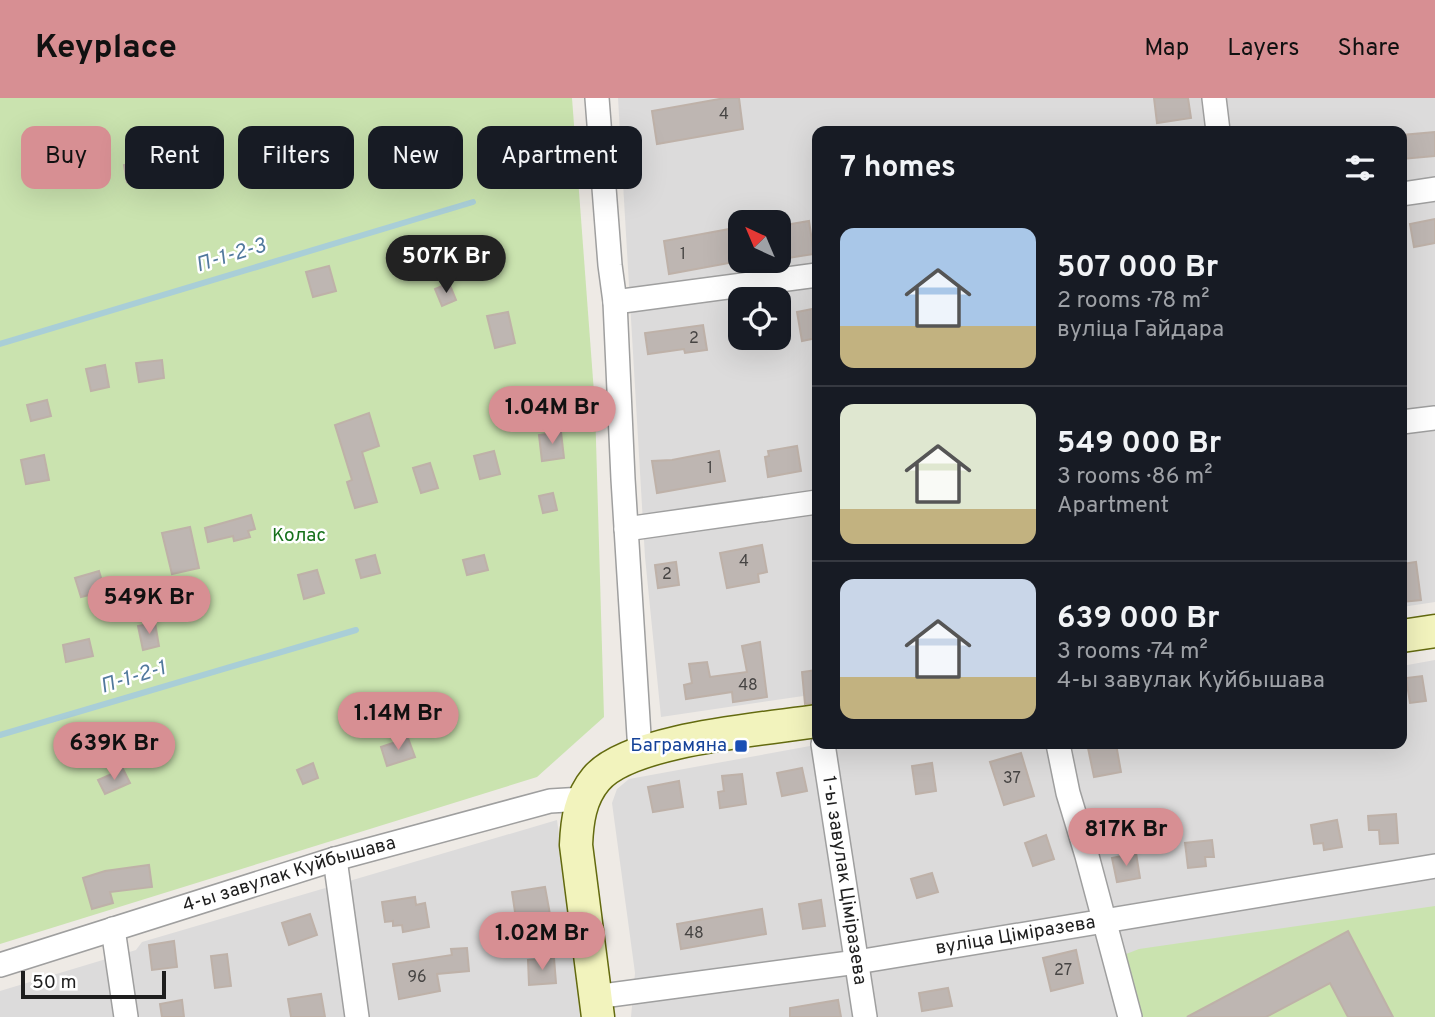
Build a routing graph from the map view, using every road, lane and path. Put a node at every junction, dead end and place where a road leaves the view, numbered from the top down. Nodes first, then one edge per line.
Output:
1 (597, 98) edge
2 (1214, 98) edge
3 (1217, 126) edge
4 (1435, 189) edge
5 (1407, 193) edge
6 (812, 276) edge
7 (615, 302) junction
8 (1435, 418) edge
9 (1407, 421) edge
10 (812, 503) edge
11 (626, 529) junction
12 (1435, 631) edge
13 (1407, 635) edge
14 (812, 722) edge
15 (824, 749) edge
16 (1059, 749) edge
17 (640, 752) junction
18 (583, 799) junction
19 (335, 859) junction
20 (1435, 866) edge
21 (1103, 921) junction
22 (113, 929) junction
23 (857, 962) junction
24 (0, 965) edge
25 (596, 1007) edge
26 (126, 1017) edge
27 (357, 1017) edge
28 (865, 1017) edge
29 (1130, 1017) edge

1 - 7 street
2 - 3 street
4 - 5 street
6 - 7 street
7 - 11 street
8 - 9 street
10 - 11 street
11 - 17 street
12 - 13 street
14 - 17 street
15 - 23 street, 1-ы завулак Ціміразева
16 - 21 street
17 - 18 street
18 - 19 street, 4-ы завулак Куйбышава
18 - 25 street
19 - 22 street, 4-ы завулак Куйбышава
19 - 27 street
20 - 21 street, вуліца Ціміразева
21 - 23 street, вуліца Ціміразева
21 - 29 street
22 - 24 street, 4-ы завулак Куйбышава
22 - 26 street
23 - 25 street, вуліца Ціміразева
23 - 28 street, 1-ы завулак Ціміразева

